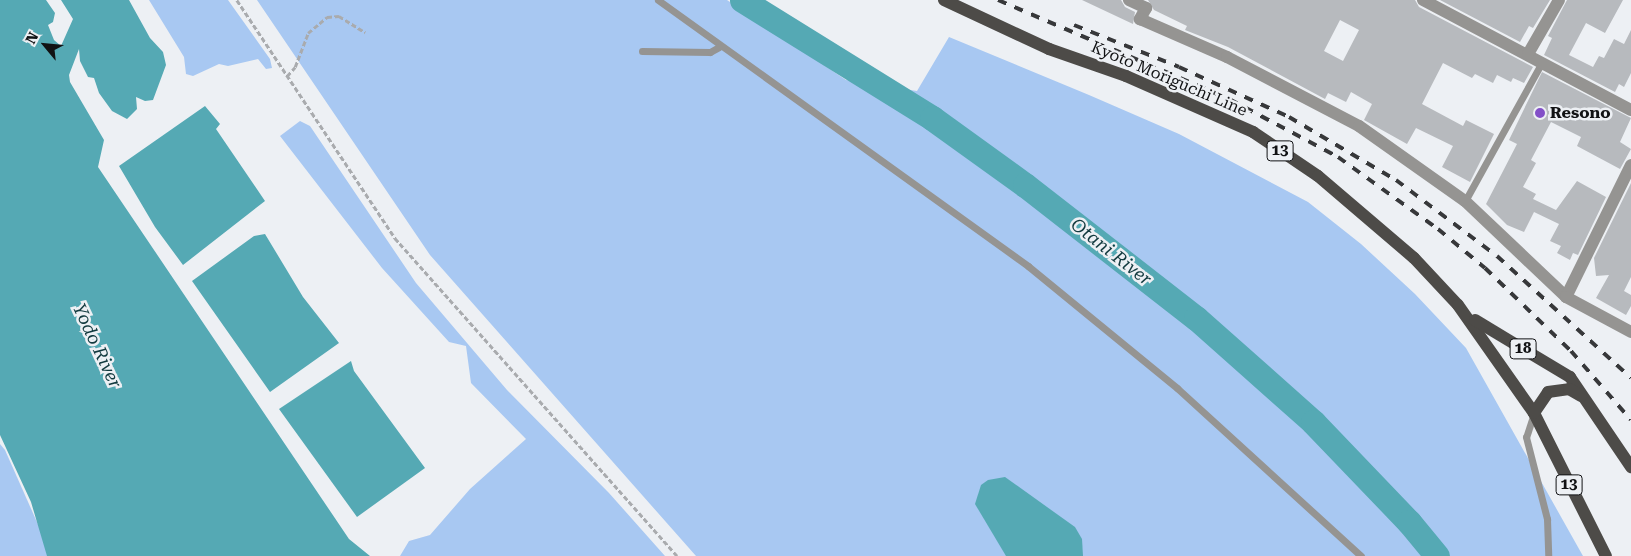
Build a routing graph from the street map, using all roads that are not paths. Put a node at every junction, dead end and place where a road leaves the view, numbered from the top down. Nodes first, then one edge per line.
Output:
1 (658, 0) edge
2 (944, 0) edge
3 (1129, 0) edge
4 (1423, 0) edge
5 (1559, 0) edge
6 (719, 47) junction
7 (642, 51) dead end
8 (1528, 54) junction
9 (1542, 62) junction
10 (1631, 110) edge
11 (1631, 165) edge
12 (1465, 201) junction
13 (1566, 297) junction
14 (1458, 304) junction
15 (1631, 332) edge
16 (1584, 397) junction
17 (1534, 413) junction
18 (1631, 467) edge
19 (1361, 556) edge
20 (1548, 556) edge
21 (1606, 556) edge

1 - 6 lane
2 - 14 main road, Kyoto Moriguchi Line / 13
3 - 12 street
4 - 8 street
5 - 8 street
6 - 7 lane
6 - 19 lane
8 - 9 street
9 - 10 street
9 - 12 lane
11 - 13 street
12 - 13 street
13 - 15 street
14 - 16 main road, 18
14 - 17 main road, Kyoto Moriguchi Line / 13
16 - 17 main road
16 - 18 main road, 18
17 - 20 lane
17 - 21 main road, Kyoto Moriguchi Line / 13

